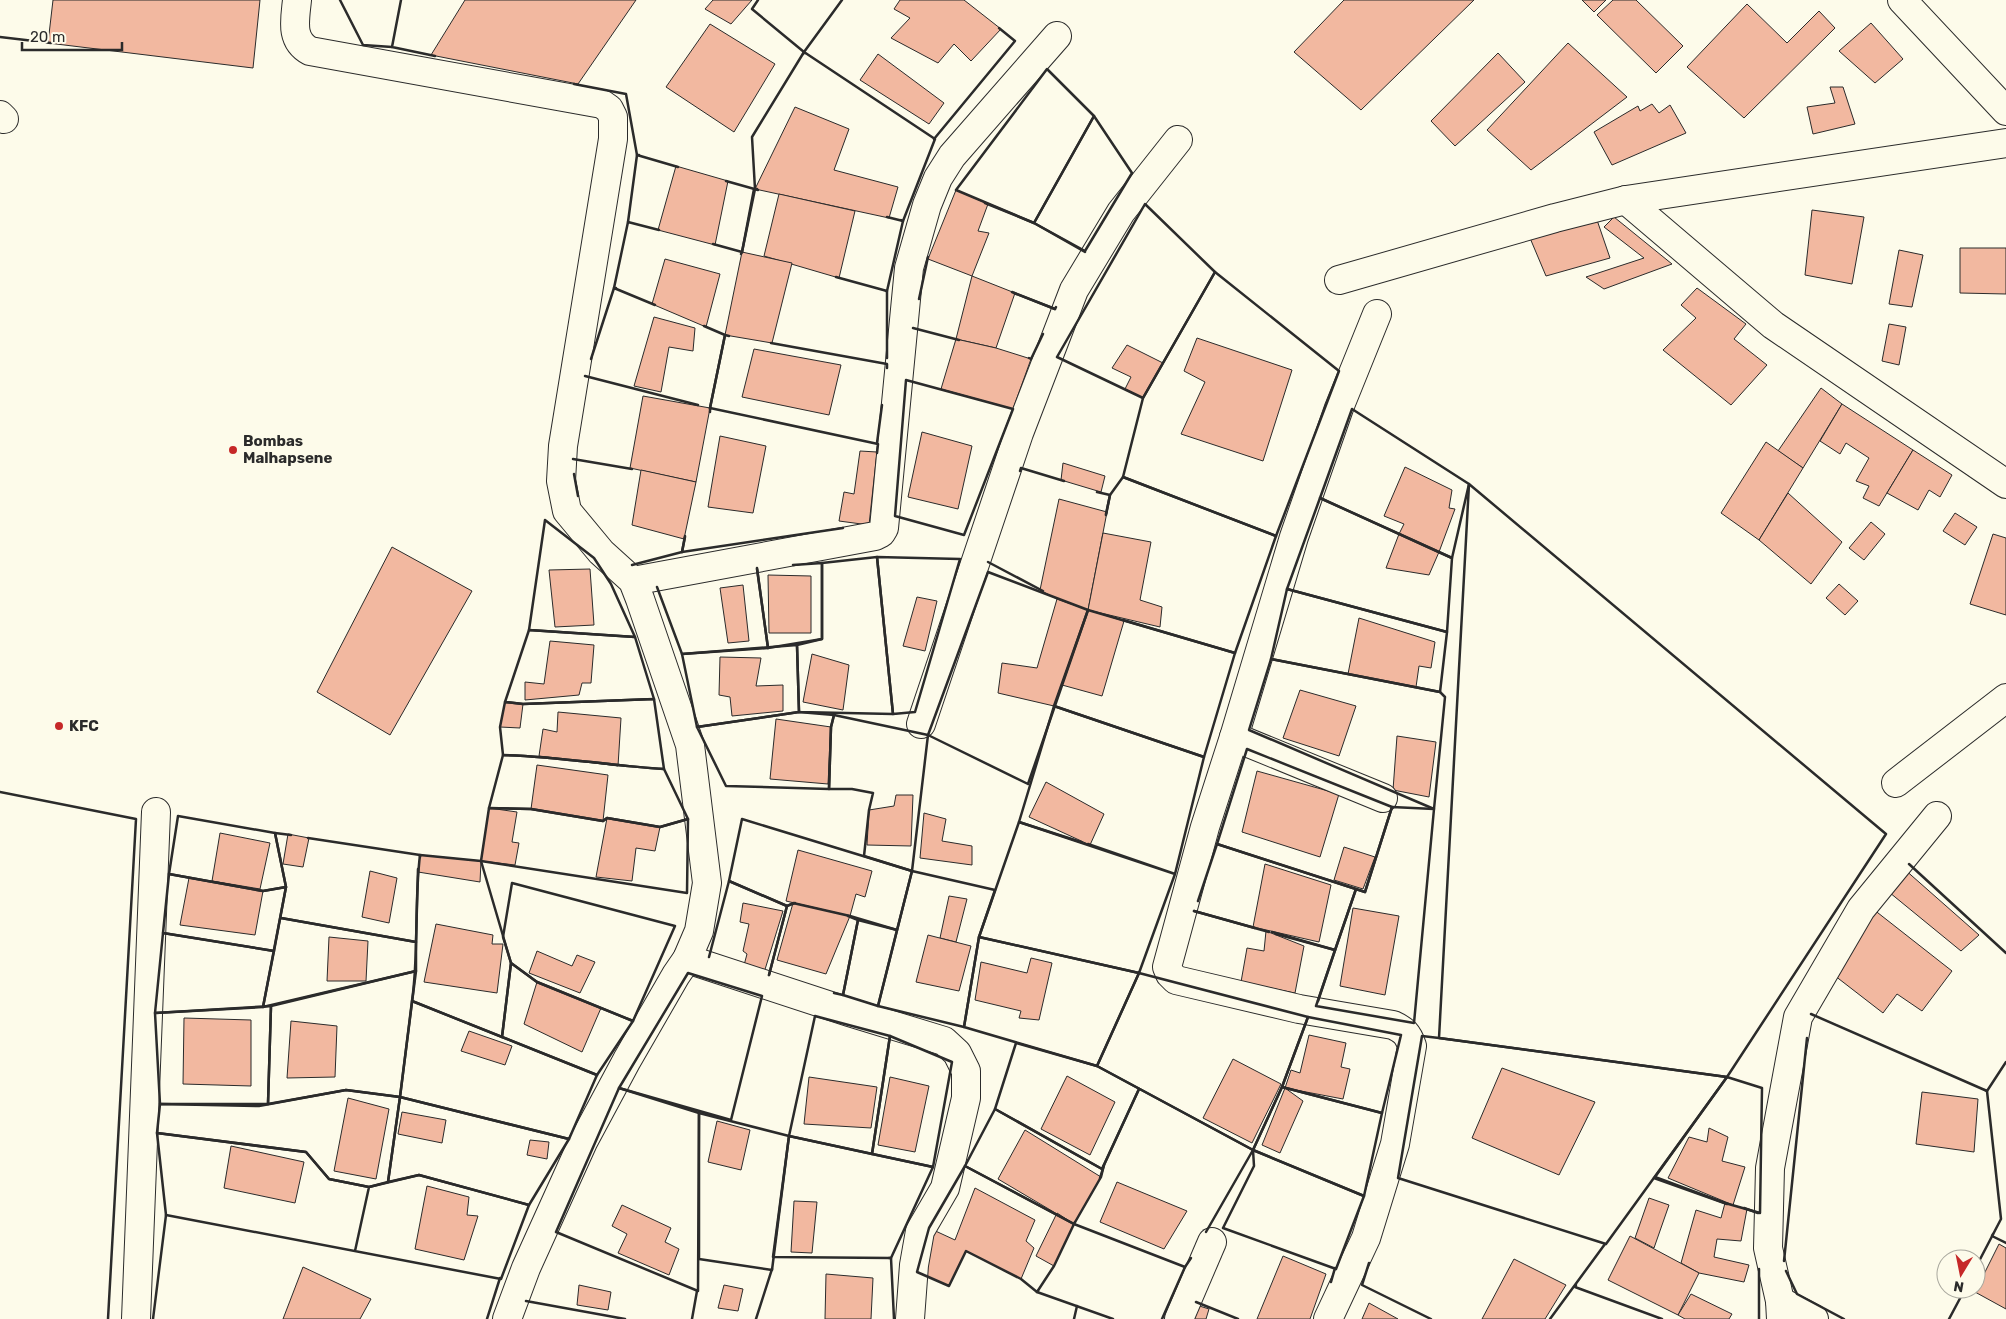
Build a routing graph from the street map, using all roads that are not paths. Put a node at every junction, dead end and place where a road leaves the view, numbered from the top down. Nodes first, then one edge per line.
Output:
1 (297, 0) edge
2 (1902, 0) edge
3 (1057, 36) dead end
4 (2006, 111) edge
5 (1178, 140) dead end
6 (2006, 143) edge
7 (1626, 200) junction
8 (1339, 280) dead end
9 (1378, 314) dead end
10 (2006, 484) edge
11 (633, 581) junction
12 (2006, 698) edge
13 (921, 724) dead end
14 (1234, 737) junction
15 (1896, 782) dead end
16 (1382, 798) dead end
17 (156, 812) dead end
18 (1937, 816) dead end
19 (687, 960) junction
20 (1212, 1242) dead end
21 (1780, 1310) edge
22 (136, 1319) edge
23 (507, 1319) edge
24 (910, 1319) edge
25 (1179, 1319) edge
26 (1328, 1319) edge
27 (1814, 1319) edge

1 - 11 street
2 - 4 street
3 - 11 street
5 - 13 street
6 - 7 street
7 - 8 street
7 - 10 street
9 - 14 street
11 - 19 street
12 - 15 street
14 - 16 street
14 - 26 street
17 - 22 street
18 - 21 street
19 - 23 street
19 - 24 street
20 - 25 street
21 - 27 street

